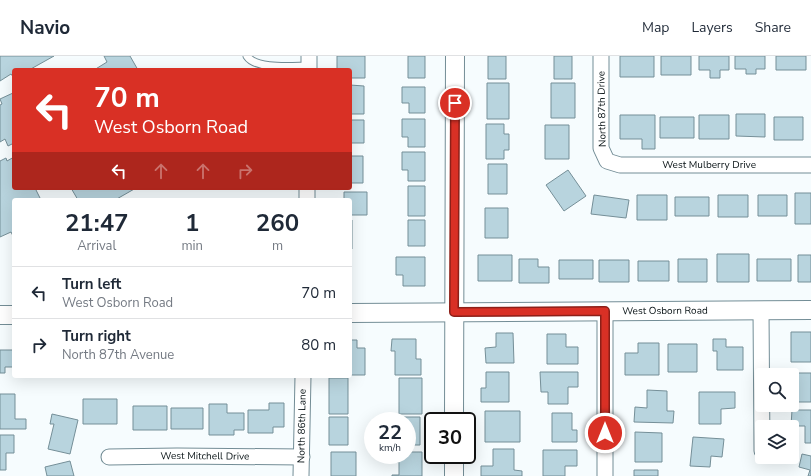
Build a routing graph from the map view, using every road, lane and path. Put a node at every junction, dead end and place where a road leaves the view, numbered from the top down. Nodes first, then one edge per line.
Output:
1 (247, 56) edge
2 (455, 56) edge
3 (601, 56) edge
4 (309, 64) edge
5 (607, 161) joint
6 (811, 165) edge
7 (761, 310) junction
8 (811, 310) edge
9 (605, 311) junction
10 (454, 312) junction
11 (352, 313) edge
12 (0, 315) edge
13 (12, 315) edge
14 (303, 378) edge
15 (454, 412) edge
16 (762, 420) edge
17 (302, 457) junction
18 (109, 458) dead end
19 (454, 464) edge
20 (302, 476) edge
21 (454, 476) edge
22 (605, 476) edge

1 - 4 lane
2 - 10 street
3 - 5 street, North 87th Drive
5 - 6 street, West Mulberry Drive
7 - 8 street, West Osborn Road
7 - 9 street, West Osborn Road
7 - 16 street
9 - 10 street, West Osborn Road
9 - 22 street
10 - 11 street, West Osborn Road
10 - 15 street
12 - 13 street
14 - 17 street, North 86th Lane
17 - 18 street, West Mitchell Drive
17 - 20 street, North 86th Lane
19 - 21 street

